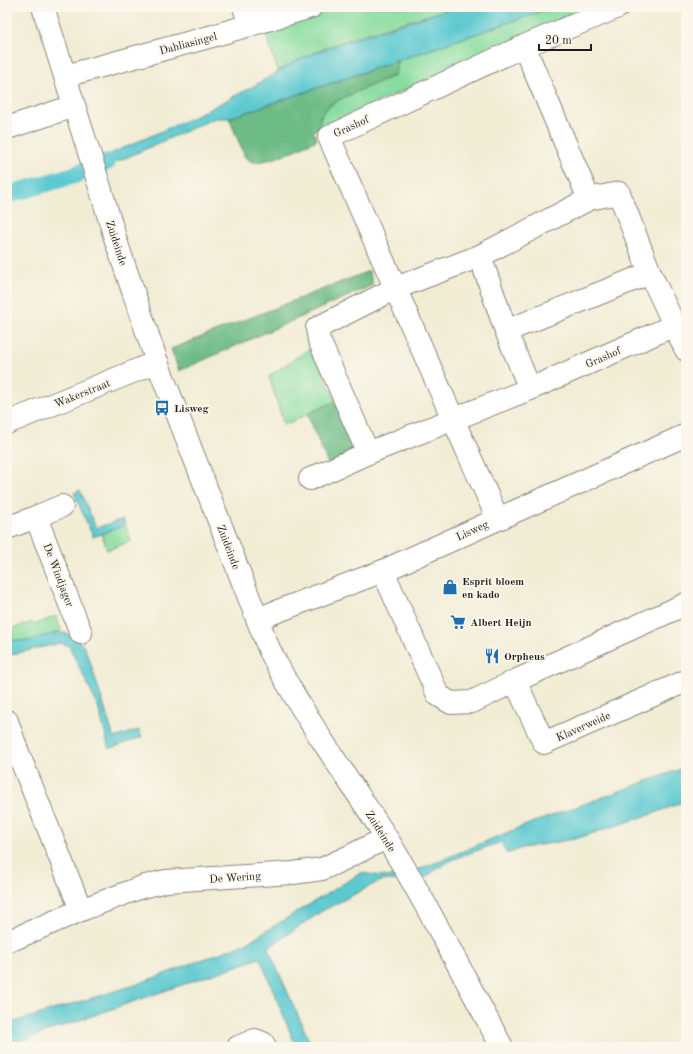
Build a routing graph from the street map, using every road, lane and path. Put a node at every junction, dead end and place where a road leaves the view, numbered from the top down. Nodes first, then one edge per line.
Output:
1 (43, 7) edge
2 (311, 7) edge
3 (618, 7) edge
4 (247, 16) edge
5 (524, 46) junction
6 (65, 76) junction
7 (74, 106) junction
8 (7, 128) edge
9 (589, 199) junction
10 (480, 256) junction
11 (650, 273) junction
12 (396, 288) junction
13 (675, 325) junction
14 (506, 331) junction
15 (686, 350) edge
16 (157, 362) junction
17 (530, 389) junction
18 (453, 421) junction
19 (7, 423) edge
20 (685, 437) edge
21 (368, 453) junction
22 (310, 479) dead end
23 (62, 506) dead end
24 (36, 516) junction
25 (498, 518) junction
26 (7, 528) edge
27 (383, 571) junction
28 (686, 604) edge
29 (257, 619) junction
30 (81, 633) dead end
31 (515, 681) junction
32 (686, 681) edge
33 (7, 721) edge
34 (12, 752) edge
35 (386, 838) junction
36 (81, 910) junction
37 (7, 940) edge
38 (238, 1047) edge
39 (265, 1047) edge
40 (502, 1047) edge

1 - 6 street, Zuideinde
2 - 4 street, Dahliasingel
3 - 5 street, Grashof
4 - 6 street, Dahliasingel
5 - 9 street
5 - 12 street, Grashof
6 - 7 street, Zuideinde
7 - 8 street
7 - 16 street, Zuideinde
9 - 10 street
9 - 11 street
10 - 12 street
10 - 14 street
11 - 13 street
11 - 14 street
12 - 18 street, Grashof
12 - 21 street
13 - 15 street
13 - 17 street, Grashof
14 - 17 street
16 - 19 street, Wakerstraat
16 - 29 street, Zuideinde
17 - 18 street, Grashof
18 - 21 street, Grashof
18 - 25 street, Grashof
20 - 25 street, Lisweg
21 - 22 street, Grashof
23 - 24 street
24 - 26 street
24 - 30 street, De Windjager
25 - 27 street, Lisweg
27 - 29 street, Lisweg
27 - 31 street
28 - 31 street
29 - 35 street, Zuideinde
31 - 32 street, Klaverweide
33 - 34 street
34 - 36 street
35 - 36 street, De Wering
35 - 40 street, Zuideinde
36 - 37 street, De Wering
38 - 39 street

